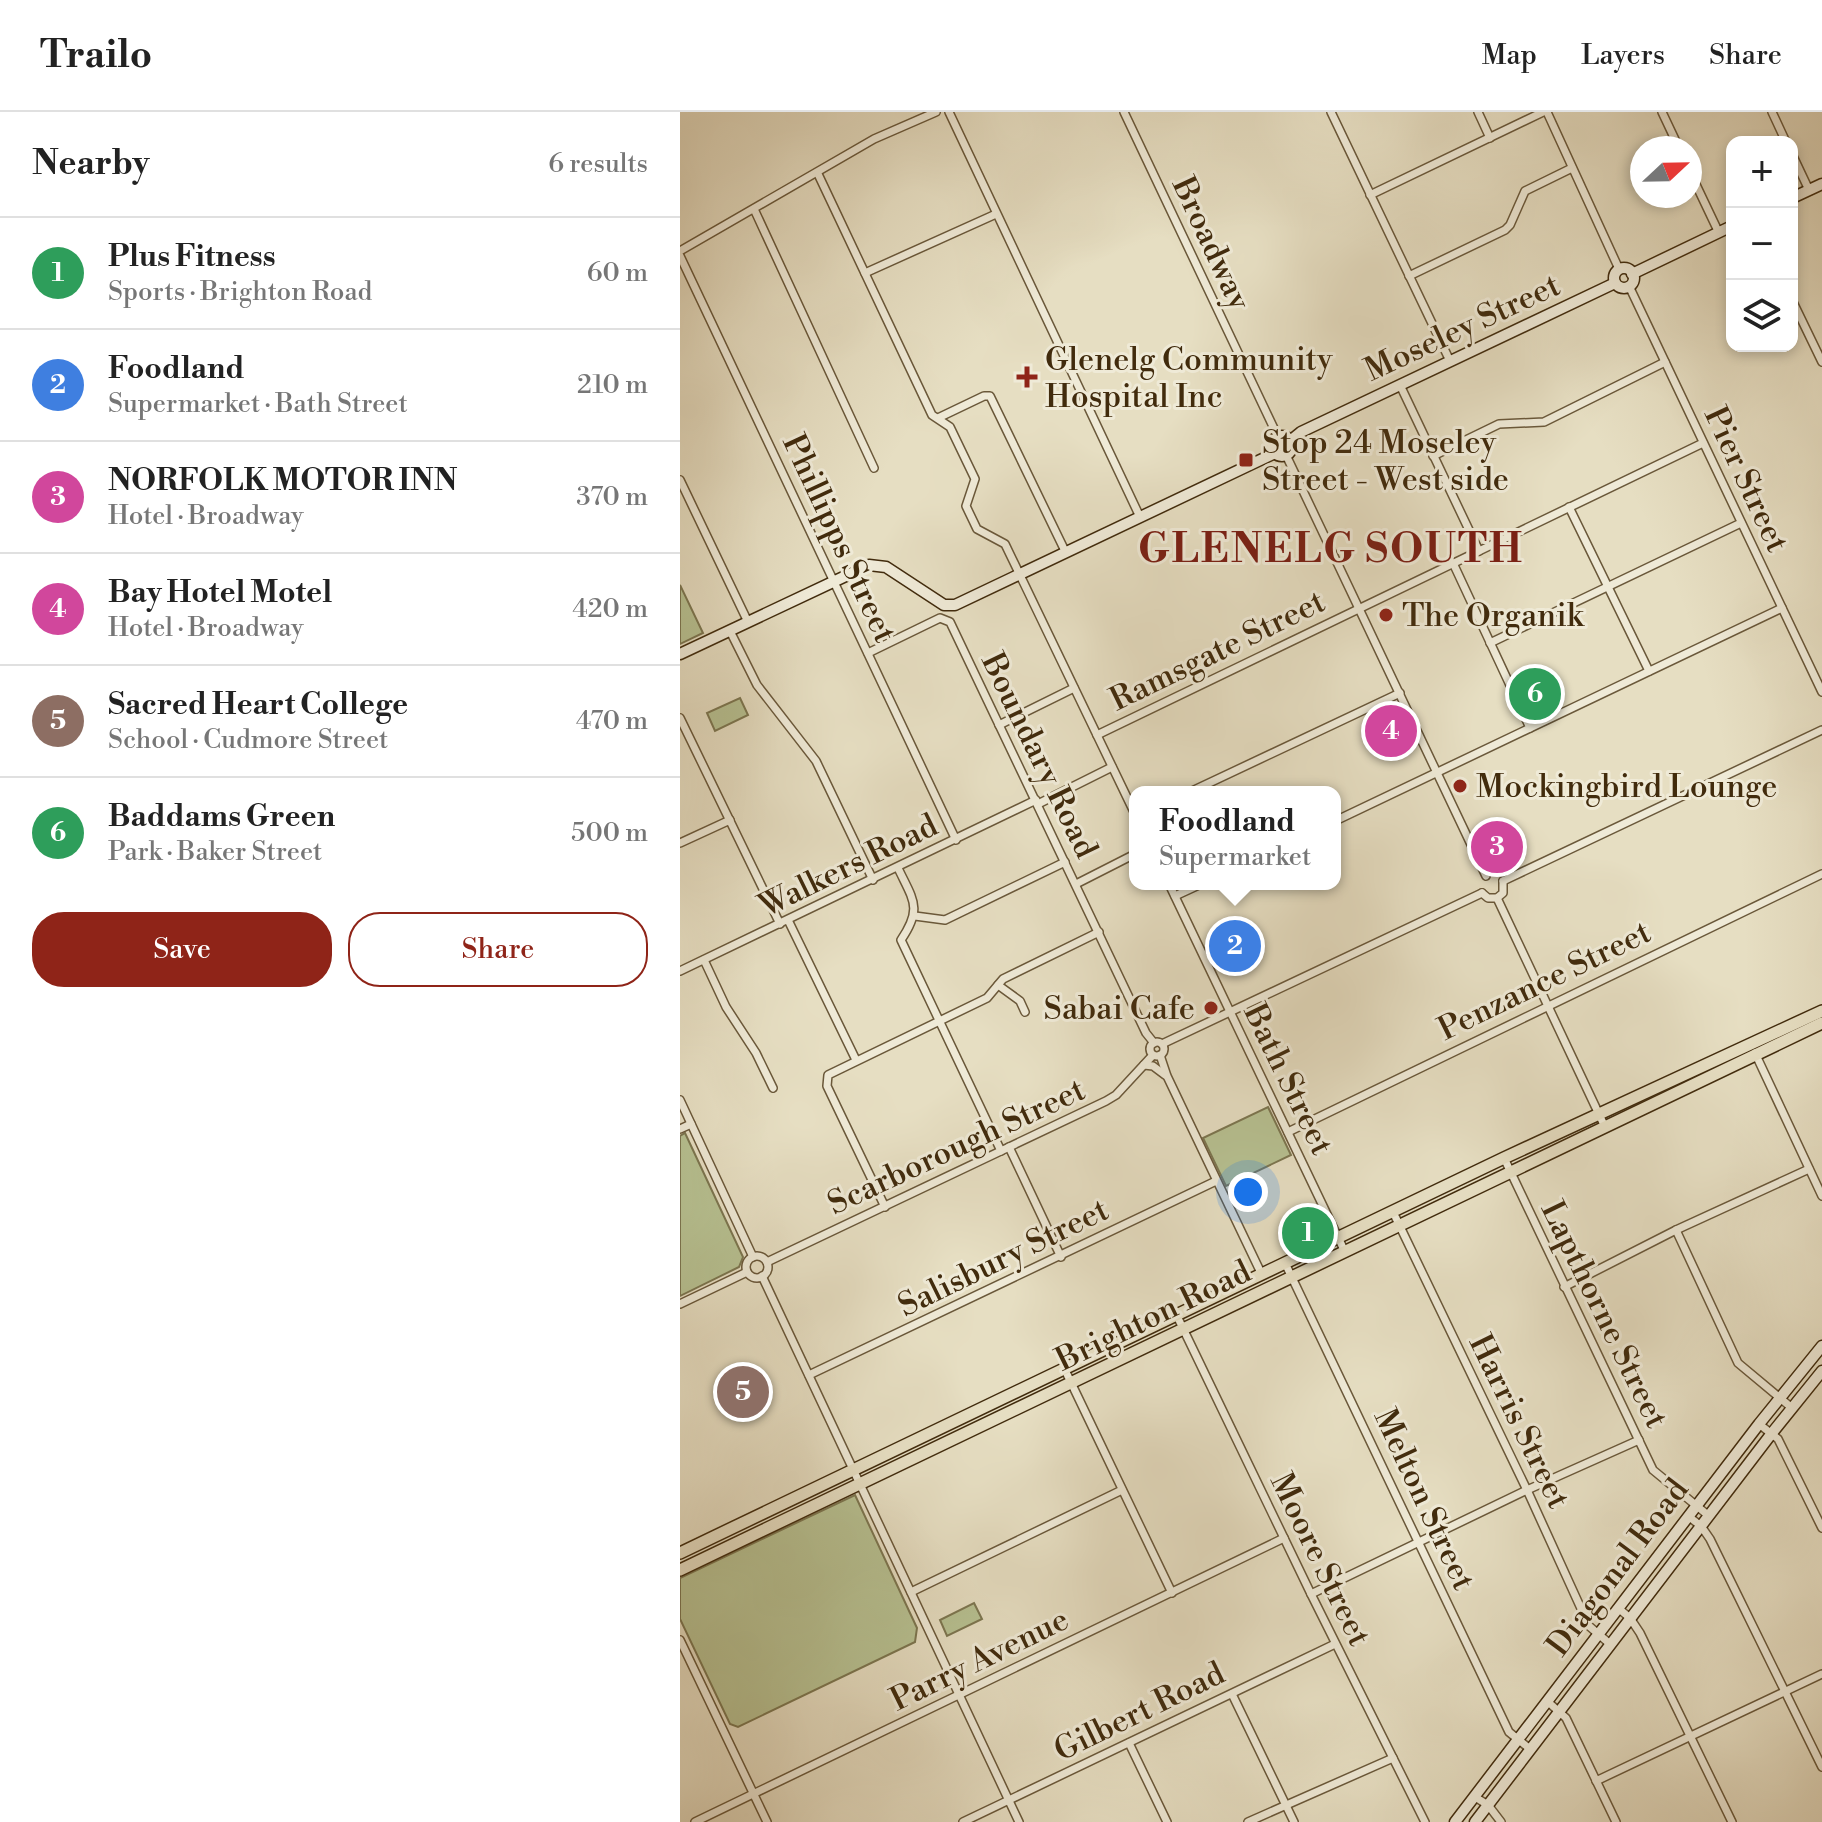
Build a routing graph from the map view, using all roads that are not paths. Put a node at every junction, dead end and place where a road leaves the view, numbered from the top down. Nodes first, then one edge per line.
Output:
1 (936, 112) edge
2 (949, 112) edge
3 (1124, 112) edge
4 (1331, 112) edge
5 (1478, 112) edge
6 (1545, 112) edge
7 (1662, 112) edge
8 (1772, 112) edge
9 (1673, 136) edge
10 (1783, 136) edge
11 (1490, 138) junction
12 (1798, 167) edge
13 (1572, 168) junction
14 (818, 174) junction
15 (1822, 184) edge
16 (1809, 190) junction
17 (1370, 195) junction
18 (1798, 195) edge
19 (1702, 197) edge
20 (754, 209) junction
21 (996, 214) junction
22 (1726, 229) edge
23 (1719, 233) junction
24 (680, 254) edge
25 (1619, 269) junction
26 (865, 273) junction
27 (1632, 274) junction
28 (1409, 276) junction
29 (1615, 283) junction
30 (1629, 286) junction
31 (1798, 312) edge
32 (1450, 361) junction
33 (1665, 362) junction
34 (1822, 362) edge
35 (1400, 385) junction
36 (938, 418) junction
37 (1278, 437) junction
38 (1290, 441) junction
39 (1703, 443) junction
40 (1280, 454) junction
41 (1433, 456) junction
42 (874, 468) dead end
43 (680, 480) edge
44 (1569, 507) junction
45 (1140, 517) junction
46 (1741, 523) junction
47 (1479, 551) junction
48 (1066, 553) junction
49 (1453, 563) junction
50 (1020, 575) junction
51 (834, 581) junction
52 (1608, 587) junction
53 (1359, 608) junction
54 (1782, 608) junction
55 (748, 622) junction
56 (730, 631) junction
57 (1490, 643) junction
58 (868, 653) junction
59 (680, 654) edge
60 (1649, 671) junction
61 (1074, 688) junction
62 (1822, 692) edge
63 (1400, 693) junction
64 (680, 718) edge
65 (999, 725) junction
66 (1530, 728) junction
67 (1822, 730) edge
68 (1097, 735) junction
69 (1112, 767) junction
70 (1437, 773) junction
71 (1203, 786) edge
72 (1037, 802) junction
73 (1129, 802) edge
74 (1341, 818) edge
75 (730, 820) junction
76 (956, 840) junction
77 (680, 843) edge
78 (1129, 857) edge
79 (1065, 862) junction
80 (898, 868) junction
81 (1822, 874) edge
82 (1486, 876) junction
83 (873, 880) junction
84 (1503, 881) junction
85 (1076, 884) junction
86 (1172, 890) edge
87 (1188, 890) edge
88 (1482, 893) junction
89 (1175, 896) junction
90 (1497, 898) junction
91 (915, 916) junction
92 (784, 922) junction
93 (1099, 932) junction
94 (704, 960) junction
95 (680, 971) edge
96 (998, 985) junction
97 (1548, 1004) junction
98 (1822, 1011) edge
99 (1025, 1012) dead end
100 (1230, 1012) junction
101 (940, 1020) junction
102 (1822, 1023) edge
103 (1158, 1044) junction
104 (1754, 1049) junction
105 (1156, 1055) junction
106 (856, 1060) junction
107 (1144, 1065) junction
108 (1167, 1076) junction
109 (773, 1088) dead end
110 (680, 1100) edge
111 (1598, 1114) junction
112 (691, 1124) junction
113 (1605, 1127) junction
114 (680, 1129) edge
115 (1288, 1132) junction
116 (1005, 1149) junction
117 (1504, 1158) junction
118 (1809, 1169) junction
119 (1510, 1172) junction
120 (1216, 1181) junction
121 (1822, 1196) edge
122 (885, 1207) junction
123 (1393, 1212) junction
124 (1399, 1225) junction
125 (1676, 1230) junction
126 (1339, 1238) junction
127 (1345, 1252) junction
128 (753, 1257) junction
129 (1061, 1257) junction
130 (767, 1262) junction
131 (1285, 1263) junction
132 (747, 1272) junction
133 (1262, 1275) junction
134 (762, 1276) junction
135 (1291, 1276) junction
136 (1564, 1287) junction
137 (680, 1304) edge
138 (1177, 1316) junction
139 (1183, 1329) junction
140 (1822, 1346) edge
141 (1065, 1370) junction
142 (1822, 1371) edge
143 (809, 1375) junction
144 (1071, 1383) junction
145 (1780, 1398) junction
146 (1792, 1408) junction
147 (1759, 1424) junction
148 (1772, 1433) junction
149 (1639, 1440) junction
150 (855, 1471) junction
151 (861, 1483) junction
152 (1122, 1490) junction
153 (1527, 1490) junction
154 (1696, 1506) junction
155 (1688, 1516) junction
156 (1709, 1516) junction
157 (1701, 1526) junction
158 (1822, 1528) edge
159 (1284, 1538) junction
160 (1419, 1542) junction
161 (680, 1553) edge
162 (680, 1570) edge
163 (911, 1592) junction
164 (1172, 1593) junction
165 (1311, 1594) junction
166 (1618, 1608) junction
167 (1630, 1618) junction
168 (1597, 1634) junction
169 (680, 1640) edge
170 (1335, 1644) junction
171 (1610, 1644) junction
172 (1822, 1674) edge
173 (1786, 1691) junction
174 (1232, 1694) junction
175 (959, 1696) junction
176 (1547, 1701) junction
177 (1560, 1711) junction
178 (1690, 1736) junction
179 (1517, 1740) junction
180 (1129, 1743) junction
181 (1530, 1749) junction
182 (1393, 1758) junction
183 (1822, 1767) edge
184 (1596, 1781) junction
185 (754, 1794) junction
186 (1475, 1797) junction
187 (1008, 1800) junction
188 (1285, 1804) junction
189 (1488, 1805) junction
190 (695, 1822) edge
191 (767, 1822) edge
192 (963, 1822) edge
193 (1019, 1822) edge
194 (1167, 1822) edge
195 (1248, 1822) edge
196 (1294, 1822) edge
197 (1425, 1822) edge
198 (1455, 1822) edge
199 (1475, 1822) edge
200 (1501, 1822) edge
201 (1616, 1822) edge
202 (1732, 1822) edge

1 - 14 street
2 - 21 street
3 - 37 street, Broadway
4 - 17 street
5 - 11 street
6 - 11 street
6 - 13 street
7 - 9 street
8 - 10 street
11 - 17 street
12 - 16 street
13 - 25 street
13 - 28 street
14 - 20 street
14 - 26 street
15 - 16 street
16 - 18 street
17 - 28 street
19 - 23 street
20 - 24 street
20 - 42 street
21 - 26 street
21 - 45 street
22 - 23 street
23 - 27 street
24 - 51 street, Phillipps Street
25 - 27 street
25 - 29 street
26 - 36 street
27 - 30 street
28 - 32 street
29 - 30 street
29 - 32 street, Moseley Street
30 - 33 street, Pier Street
31 - 34 street
32 - 35 street, Moseley Street
33 - 39 street, Pier Street
33 - 41 street
35 - 38 street, Moseley Street
35 - 41 street
36 - 48 street
36 - 50 street
37 - 38 street
37 - 40 street
38 - 40 street
39 - 44 street, Ramsgate Street
39 - 46 street, Pier Street
40 - 45 street
40 - 53 street
41 - 47 street
43 - 55 street
44 - 47 street, Ramsgate Street
44 - 52 street
45 - 48 street
46 - 52 street
46 - 54 street, Pier Street
47 - 49 street, Ramsgate Street
48 - 50 street
49 - 53 street, Ramsgate Street
49 - 57 street
50 - 51 street
50 - 61 street
51 - 55 street
51 - 58 street, Phillipps Street
52 - 57 street
52 - 60 street
53 - 63 street
53 - 68 street, Ramsgate Street
54 - 60 street
54 - 62 street, Pier Street
55 - 56 street
56 - 59 street
56 - 83 street
57 - 66 street
58 - 65 street, Boundary Road
58 - 76 street, Phillipps Street
60 - 66 street
61 - 65 street
61 - 68 street
63 - 70 street
63 - 71 street
64 - 75 street
65 - 72 street, Boundary Road
66 - 70 street
67 - 84 street
68 - 69 street
69 - 72 street, Walkers Road
69 - 73 street
70 - 74 street
70 - 82 street
72 - 76 street, Walkers Road
72 - 79 street, Boundary Road
75 - 77 street
75 - 92 street
76 - 80 street, Walkers Road
78 - 85 street
79 - 85 street, Boundary Road
79 - 91 street
80 - 83 street, Walkers Road
80 - 91 street
81 - 97 street, Penzance Street
82 - 84 street
82 - 88 street
83 - 92 street, Walkers Road
84 - 90 street
85 - 93 street, Boundary Road
86 - 89 street, Bath Street
87 - 89 street
88 - 90 street
88 - 100 street
89 - 100 street, Bath Street
90 - 97 street
91 - 101 street
92 - 94 street, Walkers Road
92 - 106 street
93 - 96 street
93 - 103 street, Boundary Road
94 - 95 street, Walkers Road
94 - 109 street
96 - 99 street
96 - 101 street
97 - 111 street
97 - 115 street, Penzance Street
98 - 104 main road, Brighton Road
100 - 103 street
100 - 115 street, Bath Street
101 - 106 street
101 - 116 street
102 - 104 main road, Brighton Road
103 - 105 street
104 - 111 main road, Brighton Road
104 - 113 main road, Brighton Road
104 - 118 street
105 - 107 street, Scarborough Street
105 - 108 street
106 - 122 street
107 - 108 street
107 - 116 street, Scarborough Street
108 - 120 street
110 - 112 street
111 - 113 street
111 - 117 main road, Brighton Road
112 - 114 street
112 - 128 street
113 - 119 main road, Brighton Road
115 - 126 street, Bath Street
116 - 122 street, Scarborough Street
116 - 129 street
117 - 119 street, Lapthorne Street
117 - 123 main road, Brighton Road
118 - 121 street
118 - 125 street
119 - 124 main road, Brighton Road
119 - 136 street, Lapthorne Street
120 - 129 street, Salisbury Street
120 - 133 street
122 - 130 street, Scarborough Street
123 - 124 street, Harris Street
123 - 126 main road, Brighton Road
124 - 127 main road, Brighton Road
124 - 153 street, Harris Street
125 - 136 street
125 - 145 street
126 - 127 street, Bath Street
126 - 131 main road, Brighton Road
127 - 135 main road, Brighton Road
128 - 130 street
128 - 132 street
129 - 143 street, Salisbury Street
130 - 134 street
131 - 133 main road, Brighton Road
131 - 135 street, Melton Street
132 - 134 street
132 - 137 street
133 - 138 main road, Brighton Road
134 - 143 street
135 - 139 main road, Brighton Road
135 - 160 street, Melton Street
136 - 149 street, Lapthorne Street
138 - 139 street, Moore Street
138 - 141 main road, Brighton Road
139 - 144 main road, Brighton Road
139 - 159 street, Moore Street
140 - 145 street, Diagonal Road
141 - 144 street
141 - 150 main road, Brighton Road
142 - 146 street, Diagonal Road
143 - 150 street
144 - 151 main road, Brighton Road
144 - 152 street
145 - 146 street
145 - 147 street, Diagonal Road
146 - 148 street, Diagonal Road
147 - 148 street
147 - 154 street, Diagonal Road
148 - 156 street, Diagonal Road
148 - 158 street
149 - 153 street
149 - 154 street, Lapthorne Street
150 - 151 street
150 - 161 main road, Brighton Road
151 - 162 main road, Brighton Road
151 - 163 street
152 - 163 street
152 - 164 street
153 - 160 street
153 - 168 street, Harris Street
154 - 155 street, Diagonal Road
154 - 156 street, Lapthorne Street
155 - 157 street
155 - 166 street, Diagonal Road
156 - 157 street, Diagonal Road
157 - 167 street, Diagonal Road
157 - 173 street
159 - 164 street, Parry Avenue
159 - 165 street, Moore Street
160 - 165 street
160 - 179 street, Melton Street
163 - 175 street
164 - 175 street, Parry Avenue
165 - 170 street, Moore Street
166 - 167 street
166 - 168 street, Diagonal Road
167 - 171 street, Diagonal Road
167 - 178 street
168 - 171 street, Harris Street
168 - 176 street, Diagonal Road
169 - 185 street
170 - 174 street, Gilbert Road
170 - 182 street, Moore Street
171 - 177 street, Diagonal Road
172 - 173 street
173 - 178 street
173 - 183 street
174 - 180 street, Gilbert Road
174 - 188 street
175 - 185 street, Parry Avenue
175 - 187 street
176 - 177 street
176 - 179 street, Diagonal Road
177 - 181 street, Diagonal Road
177 - 184 street
178 - 184 street
178 - 202 street
179 - 181 street, Melton Street
179 - 186 street, Diagonal Road
180 - 187 street, Gilbert Road
180 - 194 street
181 - 189 street, Diagonal Road
182 - 188 street
182 - 197 street, Moore Street
184 - 201 street
185 - 190 street, Parry Avenue
185 - 191 street
186 - 189 street
186 - 198 street, Diagonal Road
187 - 192 street, Gilbert Road
187 - 193 street
188 - 195 street
188 - 196 street
189 - 199 street, Diagonal Road
189 - 200 street

